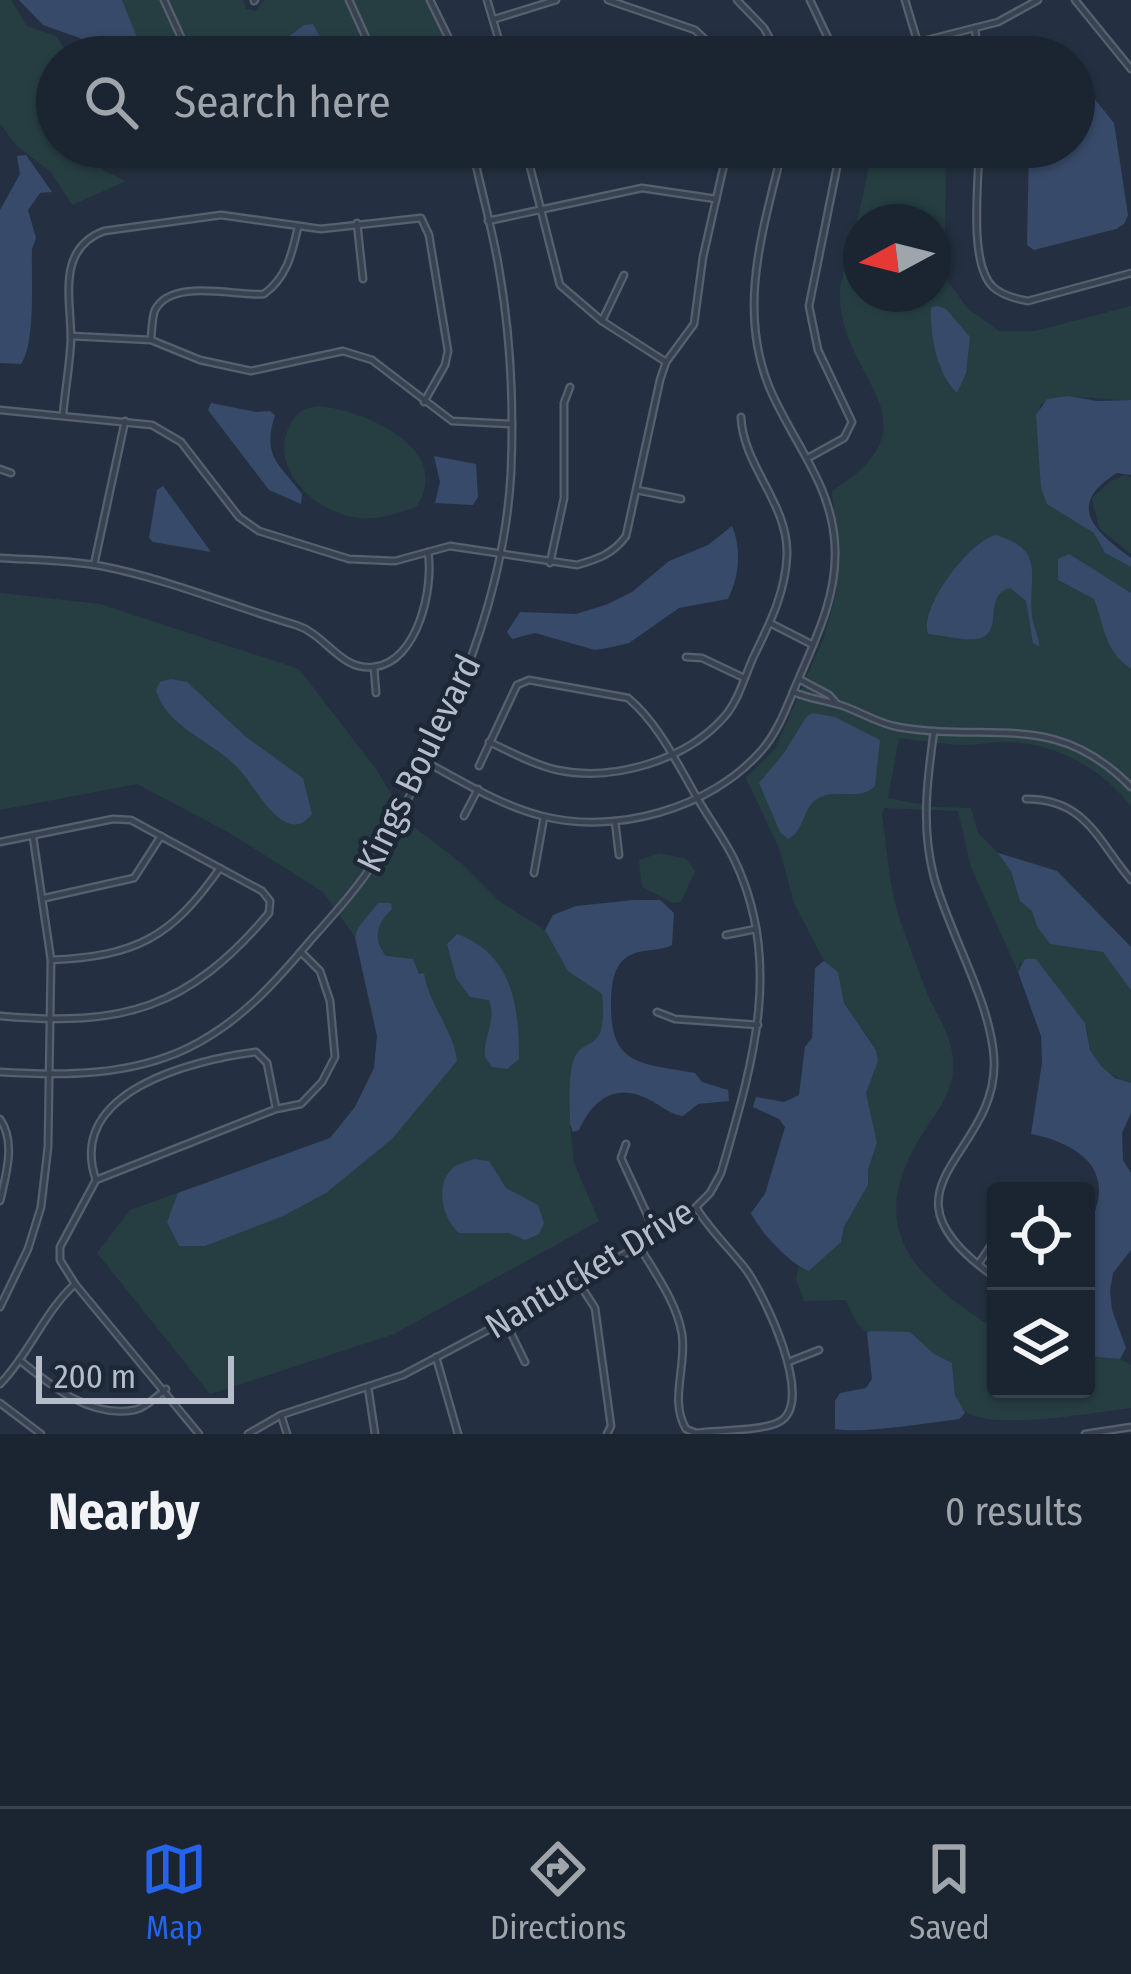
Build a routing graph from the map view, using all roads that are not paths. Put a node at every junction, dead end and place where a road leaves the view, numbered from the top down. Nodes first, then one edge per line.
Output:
1 (164, 0) edge
2 (349, 0) edge
3 (430, 0) edge
4 (487, 0) edge
5 (556, 0) edge
6 (608, 0) edge
7 (737, 0) edge
8 (810, 0) edge
9 (905, 0) edge
10 (1038, 0) edge
11 (1076, 0) edge
12 (495, 19) junction
13 (975, 28) junction
14 (180, 36) edge
15 (365, 36) edge
16 (448, 36) edge
17 (499, 36) edge
18 (703, 36) edge
19 (768, 36) edge
20 (826, 36) edge
21 (916, 36) edge
22 (945, 36) edge
23 (976, 36) edge
24 (1131, 69) edge
25 (477, 168) edge
26 (530, 168) edge
27 (723, 168) edge
28 (778, 168) edge
29 (837, 168) edge
30 (980, 168) edge
31 (716, 200) junction
32 (540, 210) junction
33 (488, 221) junction
34 (357, 223) junction
35 (298, 227) junction
36 (1131, 273) edge
37 (623, 275) dead end
38 (363, 279) dead end
39 (602, 321) junction
40 (71, 336) junction
41 (151, 340) junction
42 (666, 362) junction
43 (570, 387) dead end
44 (424, 402) junction
45 (0, 410) edge
46 (62, 416) junction
47 (741, 417) dead end
48 (125, 421) junction
49 (512, 424) junction
50 (808, 458) junction
51 (0, 470) edge
52 (11, 472) dead end
53 (637, 490) junction
54 (681, 499) dead end
55 (428, 552) junction
56 (500, 554) junction
57 (0, 558) edge
58 (550, 563) junction
59 (94, 565) junction
60 (770, 623) junction
61 (814, 645) junction
62 (686, 658) dead end
63 (374, 667) junction
64 (744, 678) junction
65 (799, 679) junction
66 (376, 692) dead end
67 (793, 692) junction
68 (837, 704) junction
69 (934, 731) junction
70 (489, 742) junction
71 (672, 754) junction
72 (426, 763) junction
73 (478, 766) dead end
74 (1131, 787) edge
75 (478, 789) junction
76 (697, 797) junction
77 (1026, 799) dead end
78 (464, 816) dead end
79 (544, 817) junction
80 (615, 821) junction
81 (161, 836) junction
82 (33, 837) junction
83 (0, 842) edge
84 (619, 854) dead end
85 (220, 868) junction
86 (534, 873) dead end
87 (1130, 878) edge
88 (45, 898) junction
89 (756, 929) junction
90 (726, 935) dead end
91 (301, 952) junction
92 (51, 960) junction
93 (657, 1012) dead end
94 (0, 1016) edge
95 (50, 1021) junction
96 (760, 1025) junction
97 (0, 1072) edge
98 (48, 1074) junction
99 (276, 1109) junction
100 (0, 1119) edge
101 (626, 1144) dead end
102 (96, 1180) junction
103 (0, 1201) edge
104 (697, 1209) junction
105 (657, 1235) junction
106 (639, 1246) junction
107 (987, 1252) edge
108 (978, 1265) junction
109 (987, 1272) edge
110 (578, 1280) junction
111 (75, 1284) junction
112 (0, 1307) edge
113 (505, 1321) junction
114 (819, 1349) dead end
115 (436, 1357) junction
116 (22, 1362) junction
117 (525, 1362) dead end
118 (789, 1363) junction
119 (0, 1384) edge
120 (368, 1387) junction
121 (166, 1390) junction
122 (0, 1403) edge
123 (281, 1415) junction
124 (1131, 1427) edge
125 (1099, 1433) edge
126 (41, 1434) edge
127 (200, 1434) edge
128 (248, 1434) edge
129 (286, 1434) edge
130 (375, 1434) edge
131 (458, 1434) edge
132 (607, 1434) edge
133 (1085, 1434) edge

1 - 14 street
2 - 15 street
3 - 16 street
4 - 12 street
5 - 12 street
6 - 18 street
7 - 19 street
8 - 20 street
9 - 21 street
10 - 13 street
11 - 24 street
12 - 17 street
13 - 22 street
13 - 23 street
25 - 33 street, Kings Boulevard
26 - 32 street
27 - 31 street
28 - 50 street
29 - 50 street
30 - 36 street
31 - 32 street
31 - 42 street
32 - 33 street
32 - 39 street
33 - 49 street, Kings Boulevard
34 - 35 street
34 - 38 street
34 - 44 street
35 - 40 street
35 - 41 street
37 - 39 street
39 - 42 street
40 - 41 street
40 - 46 street
41 - 44 street
42 - 53 street
43 - 58 street
44 - 49 street
45 - 46 street
46 - 48 street
47 - 60 street
48 - 55 street
48 - 59 street
49 - 56 street, Kings Boulevard
50 - 61 street
51 - 52 street
53 - 54 street
53 - 58 street
55 - 56 street
55 - 63 street
56 - 58 street
56 - 72 street, Kings Boulevard
57 - 59 street
59 - 63 street
60 - 61 street
60 - 64 street
61 - 65 street
62 - 64 street
63 - 66 street
64 - 71 street
65 - 67 street
65 - 68 street
67 - 68 street
67 - 76 street
68 - 69 street
69 - 74 street
69 - 108 street
70 - 71 street
70 - 71 street, Nantucket Drive
70 - 73 street, Nantucket Drive
71 - 76 street, Nantucket Drive
72 - 75 street
72 - 91 street, Kings Boulevard
75 - 78 street
75 - 79 street
76 - 80 street
76 - 89 street, Nantucket Drive
77 - 87 street
79 - 80 street
79 - 86 street
80 - 84 street
81 - 82 street
81 - 85 street
81 - 88 street
82 - 83 street
82 - 88 street
85 - 92 street
85 - 95 street
88 - 92 street
89 - 90 street
89 - 96 street, Nantucket Drive
91 - 98 street, Kings Boulevard
91 - 99 street
92 - 95 street
93 - 96 street
94 - 95 street
95 - 98 street
96 - 104 street, Nantucket Drive
97 - 98 street, Kings Boulevard
98 - 112 street
99 - 102 street
99 - 102 street
100 - 103 street
101 - 105 street
102 - 111 street
104 - 105 street, Nantucket Drive
104 - 118 street
105 - 106 street, Nantucket Drive
106 - 110 street, Nantucket Drive
106 - 118 street
107 - 108 street
108 - 109 street
110 - 113 street, Nantucket Drive
110 - 132 street
111 - 116 street
111 - 121 street
113 - 115 street, Nantucket Drive
113 - 117 street
114 - 118 street
115 - 120 street, Nantucket Drive
115 - 131 street
116 - 119 street
116 - 121 street
120 - 123 street, Nantucket Drive
120 - 130 street
121 - 127 street
122 - 126 street
123 - 128 street, Nantucket Drive
123 - 129 street
124 - 125 street
125 - 133 street

